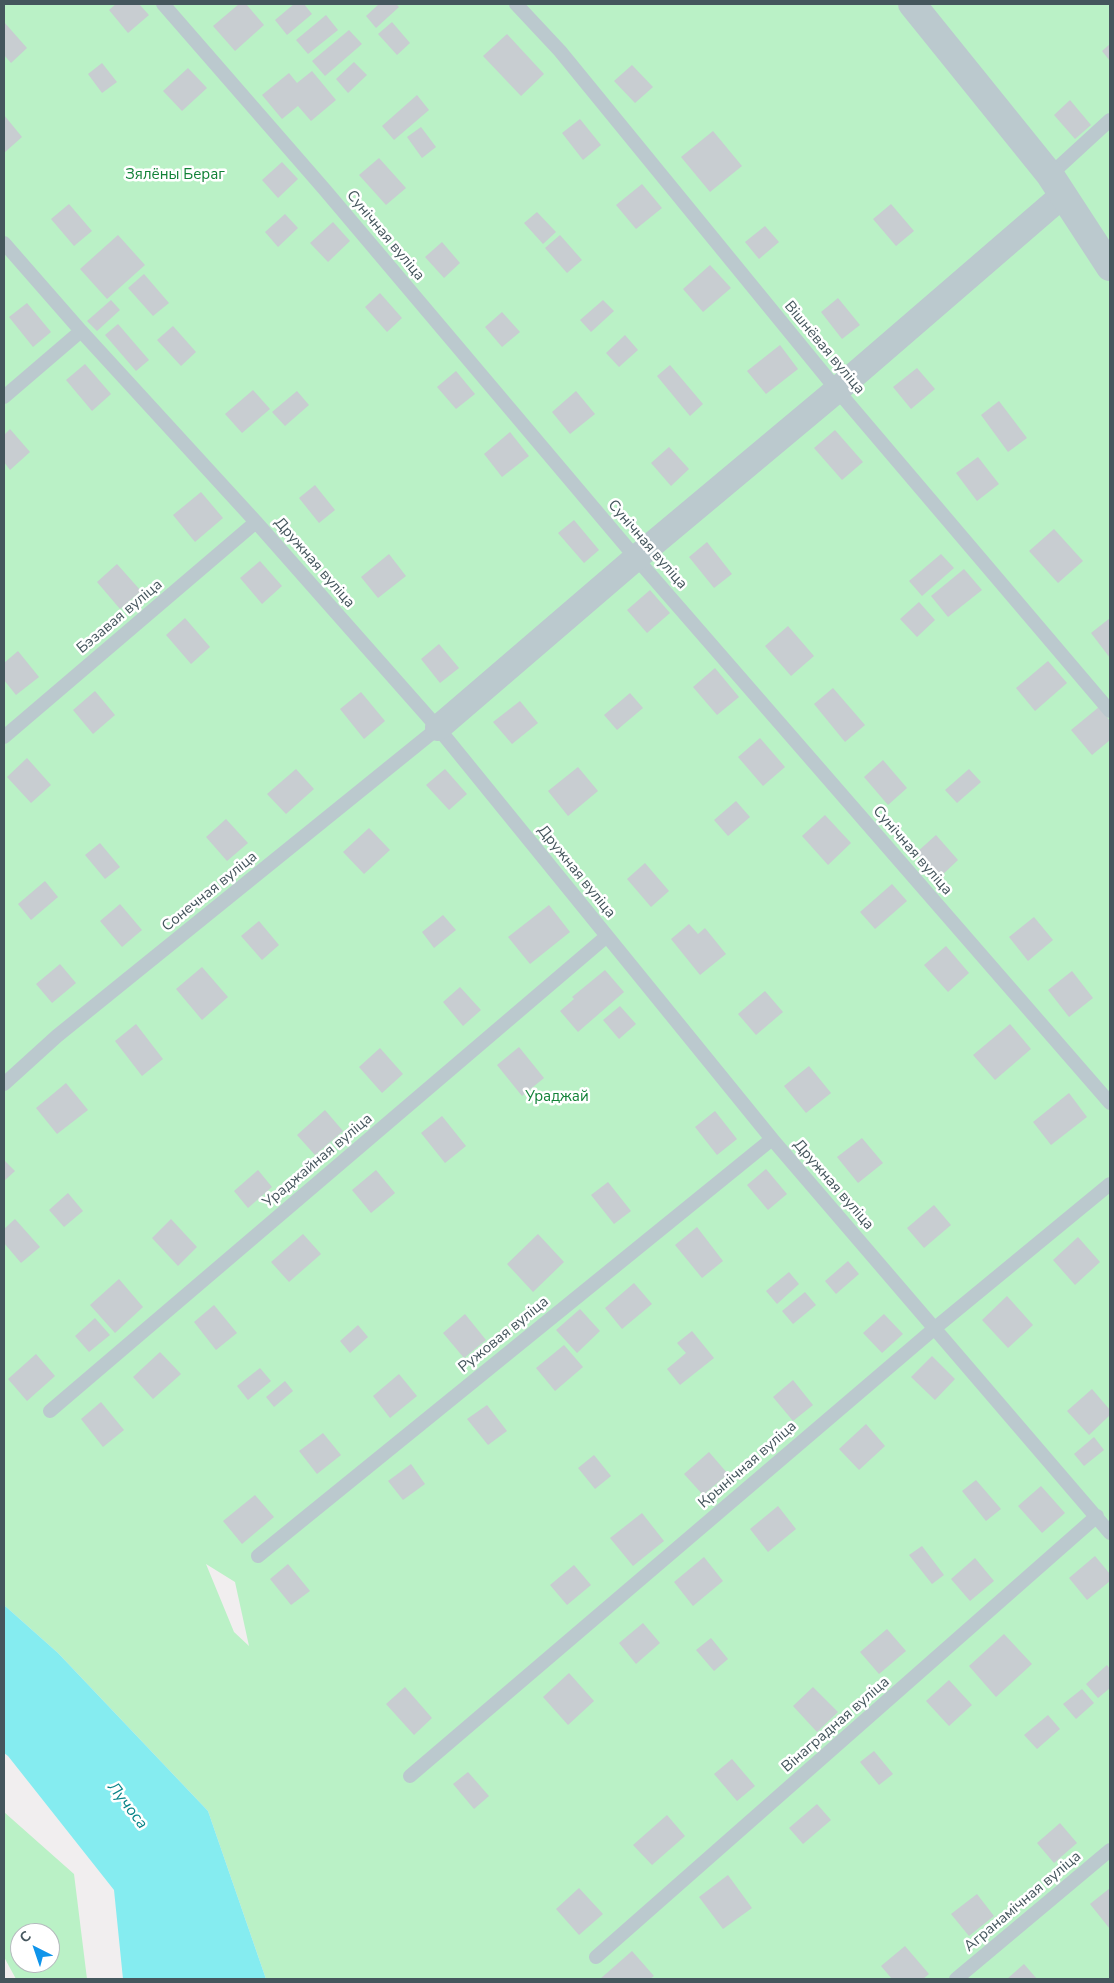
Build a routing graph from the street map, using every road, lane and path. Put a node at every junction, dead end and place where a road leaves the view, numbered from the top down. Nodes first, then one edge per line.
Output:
1 (164, 4) edge
2 (516, 4) edge
3 (912, 4) edge
4 (1110, 120) edge
5 (1056, 185) junction
6 (4, 243) edge
7 (1110, 267) edge
8 (81, 332) junction
9 (837, 390) junction
10 (4, 397) edge
11 (256, 522) junction
12 (636, 558) junction
13 (1110, 711) edge
14 (438, 728) junction
15 (4, 737) edge
16 (607, 936) junction
17 (4, 1084) edge
18 (1110, 1103) edge
19 (772, 1139) junction
20 (1110, 1184) edge
21 (934, 1328) junction
22 (50, 1411) dead end
23 (1097, 1516) junction
24 (1110, 1533) edge
25 (258, 1556) dead end
26 (410, 1776) dead end
27 (1110, 1850) edge
28 (596, 1957) dead end
29 (956, 1979) edge

1 - 12 lane, Сунічная вуліца
2 - 9 lane, Вішнёвая вуліца
3 - 5 street
4 - 5 lane
5 - 7 street
5 - 9 street
6 - 8 lane, Дружная вуліца
8 - 10 lane
8 - 11 lane, Дружная вуліца
9 - 12 street
9 - 13 lane, Вішнёвая вуліца
11 - 14 lane, Дружная вуліца
11 - 15 lane, Бэзавая вуліца
12 - 14 street
12 - 18 lane, Сунічная вуліца
14 - 16 lane, Дружная вуліца
14 - 17 lane, Сонечная вуліца
16 - 19 lane, Дружная вуліца
16 - 22 lane, Ураджайная вуліца
19 - 21 lane, Дружная вуліца
19 - 25 lane, Ружовая вуліца
20 - 21 lane, Крынічная вуліца
21 - 23 lane, Дружная вуліца
21 - 26 lane, Крынічная вуліца
23 - 24 lane, Дружная вуліца
23 - 28 lane, Вінаградная вуліца
27 - 29 lane, Агранамічная вуліца

